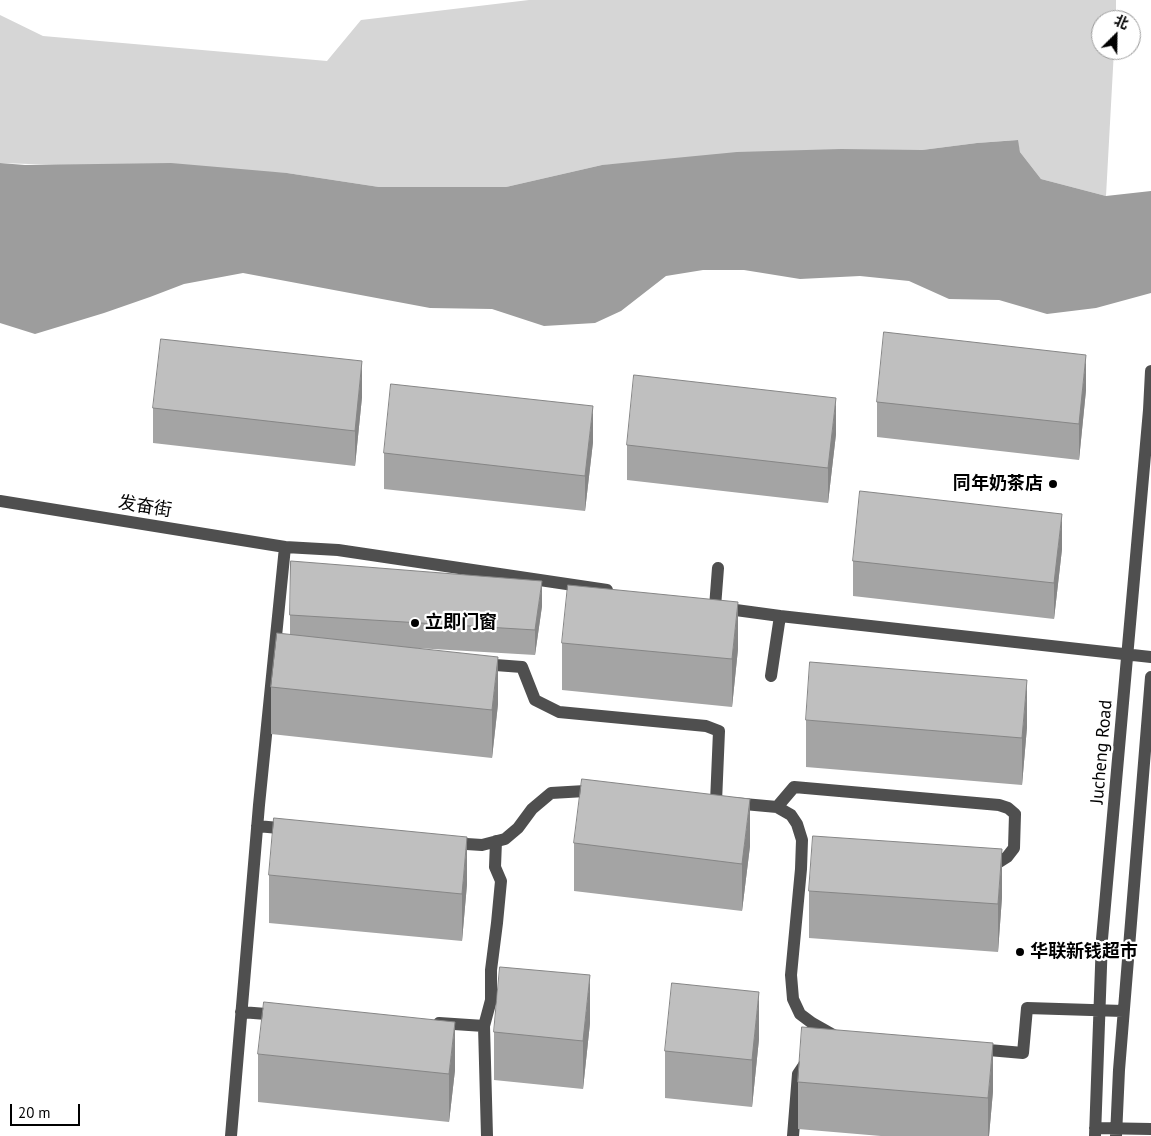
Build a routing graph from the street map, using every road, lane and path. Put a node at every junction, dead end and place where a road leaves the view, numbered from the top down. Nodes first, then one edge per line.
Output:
1 (1151, 371) edge
2 (0, 501) edge
3 (285, 547) junction
4 (718, 568) dead end
5 (621, 592) edge
6 (780, 616) junction
7 (1128, 654) junction
8 (1151, 656) edge
9 (473, 664) edge
10 (771, 676) dead end
11 (1151, 677) edge
12 (604, 792) edge
13 (777, 807) junction
14 (257, 826) junction
15 (306, 830) edge
16 (496, 841) junction
17 (443, 842) edge
18 (816, 850) edge
19 (801, 852) junction
20 (976, 862) edge
21 (1100, 1010) junction
22 (1123, 1011) junction
23 (242, 1012) junction
24 (289, 1016) edge
25 (425, 1023) edge
26 (484, 1026) junction
27 (835, 1036) junction
28 (852, 1038) edge
29 (965, 1048) edge
30 (1151, 1128) edge
31 (1095, 1132) edge
32 (1116, 1132) edge
33 (231, 1136) edge
34 (487, 1136) edge
35 (793, 1136) edge

1 - 7 street, Jucheng Road
2 - 3 street, 发奋街
3 - 5 street, 发奋街
3 - 14 street
4 - 6 street
6 - 7 street
6 - 10 street
7 - 8 street
7 - 21 street, Jucheng Road
9 - 13 street
11 - 22 street
12 - 16 street
13 - 19 street
13 - 20 street
14 - 15 street
14 - 23 street
16 - 17 street
16 - 26 street
18 - 19 street
19 - 27 street
21 - 22 street
21 - 29 street
21 - 31 street, Jucheng Road
22 - 32 street
23 - 24 street
23 - 33 street
25 - 26 street
26 - 34 street
27 - 28 street
27 - 35 street
30 - 32 street
31 - 32 street

